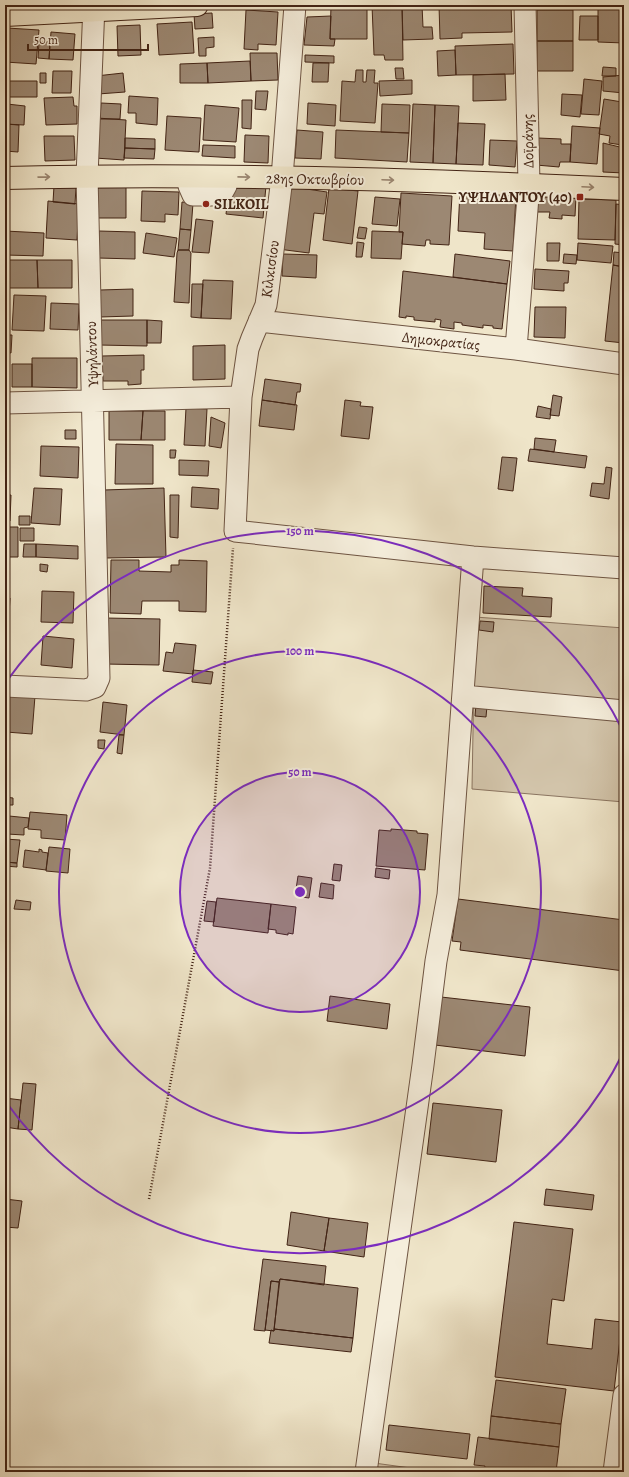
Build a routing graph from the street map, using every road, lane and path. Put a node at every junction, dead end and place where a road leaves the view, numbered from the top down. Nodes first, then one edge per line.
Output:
1 (197, 5) edge
2 (295, 5) edge
3 (525, 5) edge
4 (94, 8) edge
5 (5, 15) edge
6 (87, 176) junction
7 (5, 178) edge
8 (282, 178) junction
9 (529, 184) junction
10 (189, 186) dead end
11 (226, 186) dead end
12 (624, 189) edge
13 (259, 321) junction
14 (516, 349) junction
15 (624, 364) edge
16 (241, 397) junction
17 (93, 401) junction
18 (5, 403) edge
19 (235, 531) junction
20 (473, 557) junction
21 (624, 568) edge
22 (5, 686) edge
23 (463, 696) junction
24 (624, 711) edge
25 (149, 1199) dead end
26 (624, 1395) edge
27 (366, 1472) edge
28 (614, 1472) edge

1 - 4 main road
2 - 8 street, Κιλκισίου
3 - 9 street, Δοϊράνης
4 - 5 main road
4 - 6 street, Υψηλάντου
7 -> 6 main road, 28ης Οκτωβρίου
6 -> 8 main road, 28ης Οκτωβρίου
6 - 17 street, Υψηλάντου
8 -> 9 main road, 28ης Οκτωβρίου
8 - 13 street, Κιλκισίου
9 -> 12 main road, 28ης Οκτωβρίου
9 - 14 street, Δοϊράνης
10 - 11 street
13 - 14 street, Δημοκρατίας
13 - 16 street, Κιλκισίου
14 - 15 street, Δημοκρατίας
16 - 17 street
16 - 19 street, Κιλκισίου
17 - 18 street
17 - 22 street, Υψηλάντου
19 - 20 street
19 - 25 path
20 - 21 street
20 - 23 street
23 - 24 street
23 - 27 street
26 - 28 street

